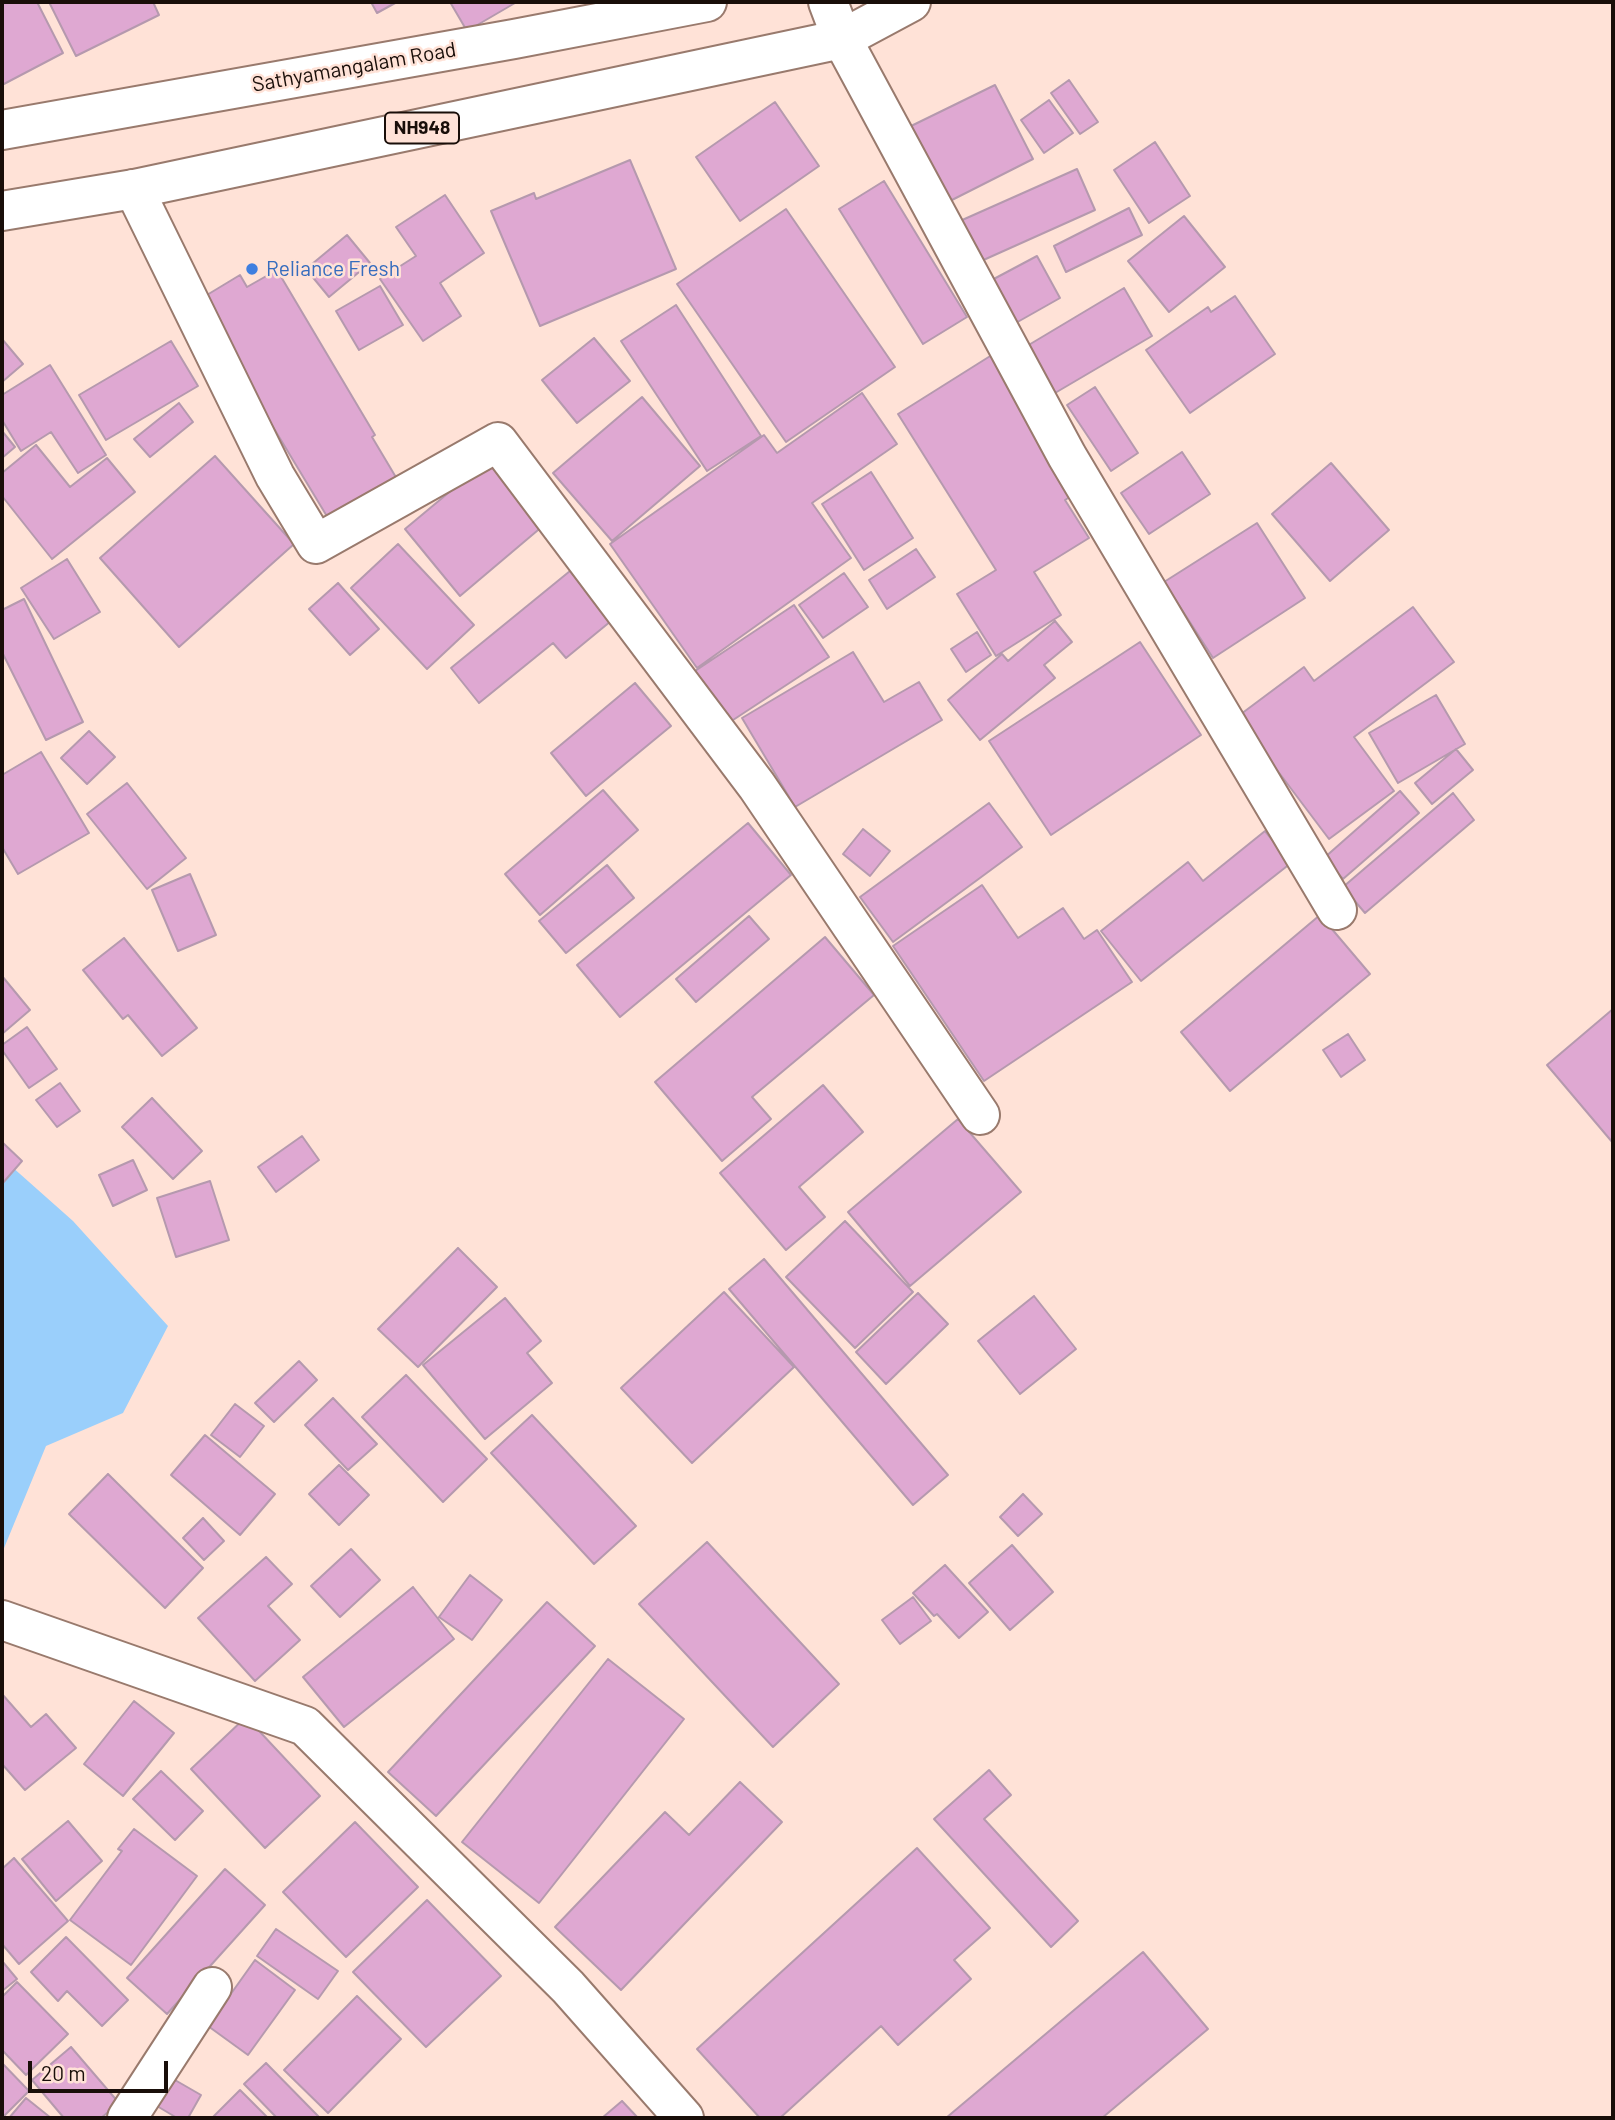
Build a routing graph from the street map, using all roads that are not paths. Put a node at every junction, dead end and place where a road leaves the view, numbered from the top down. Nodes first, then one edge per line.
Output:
1 (706, 2) edge
2 (828, 2) edge
3 (911, 2) edge
4 (842, 39) junction
5 (2, 130) edge
6 (134, 189) junction
7 (2, 211) edge
8 (1337, 910) dead end
9 (980, 1115) dead end
10 (2, 1620) edge
11 (212, 1987) dead end
12 (127, 2118) edge
13 (684, 2118) edge

1 - 5 main road, Sathyamangalam Road
2 - 4 main road
3 - 4 main road, NH948
4 - 6 main road, NH948
4 - 8 main road
6 - 7 main road, NH948
6 - 9 main road
10 - 13 main road
11 - 12 main road

